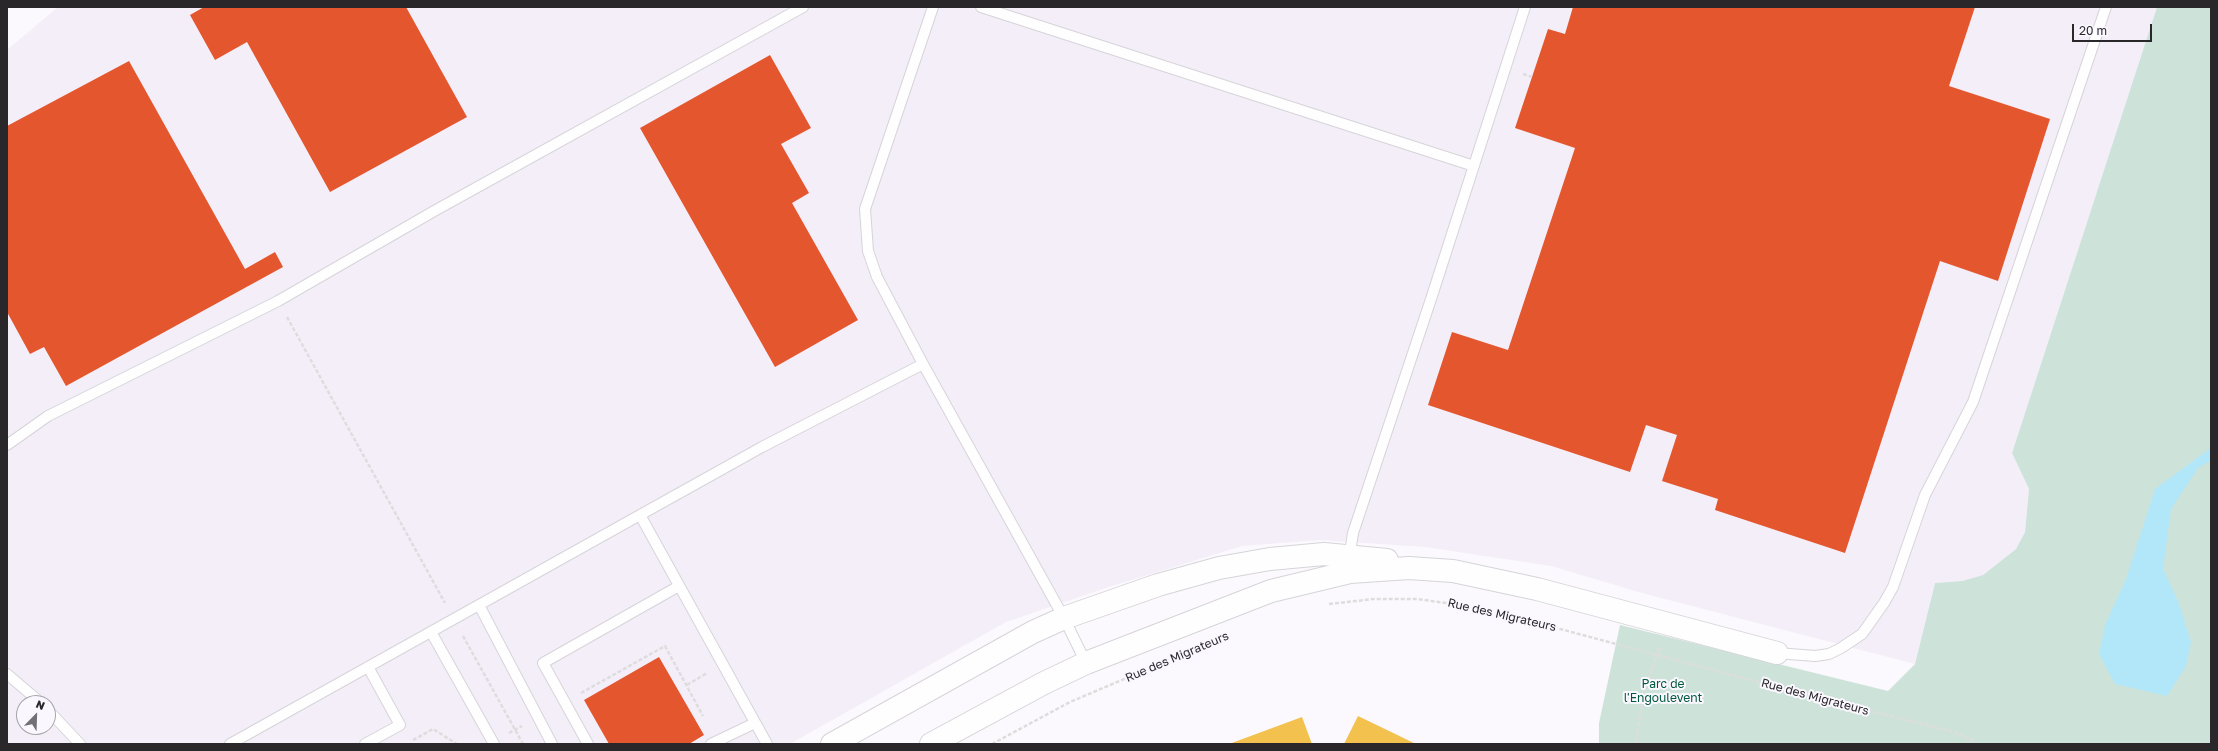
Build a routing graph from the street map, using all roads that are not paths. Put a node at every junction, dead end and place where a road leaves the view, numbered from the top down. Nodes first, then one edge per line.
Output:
1 (803, 7) edge
2 (933, 7) edge
3 (982, 7) edge
4 (1525, 7) edge
5 (2106, 7) edge
6 (1474, 166) junction
7 (923, 364) junction
8 (7, 445) edge
9 (640, 515) junction
10 (1349, 564) junction
11 (679, 586) junction
12 (479, 606) junction
13 (1064, 618) junction
14 (431, 632) junction
15 (1777, 653) joint
16 (1086, 663) junction
17 (368, 667) junction
18 (7, 674) edge
19 (32, 695) edge
20 (56, 718) edge
21 (755, 723) junction
22 (80, 744) edge
23 (230, 744) edge
24 (365, 744) edge
25 (494, 744) edge
26 (552, 744) edge
27 (588, 744) edge
28 (711, 744) edge
29 (767, 744) edge
30 (832, 744) edge
31 (931, 744) edge

1 - 8 lane
2 - 7 lane
3 - 6 lane
4 - 6 lane
5 - 15 lane
6 - 10 lane
7 - 9 lane
7 - 13 lane
9 - 11 lane
9 - 12 lane
10 - 13 street
10 - 15 street
10 - 16 street
11 - 21 lane
11 - 27 lane
12 - 14 lane
12 - 26 lane
13 - 16 lane
13 - 30 street
14 - 17 lane
14 - 25 lane
16 - 31 street
17 - 23 lane
17 - 24 lane
18 - 19 lane
20 - 22 lane
21 - 28 lane
21 - 29 lane

